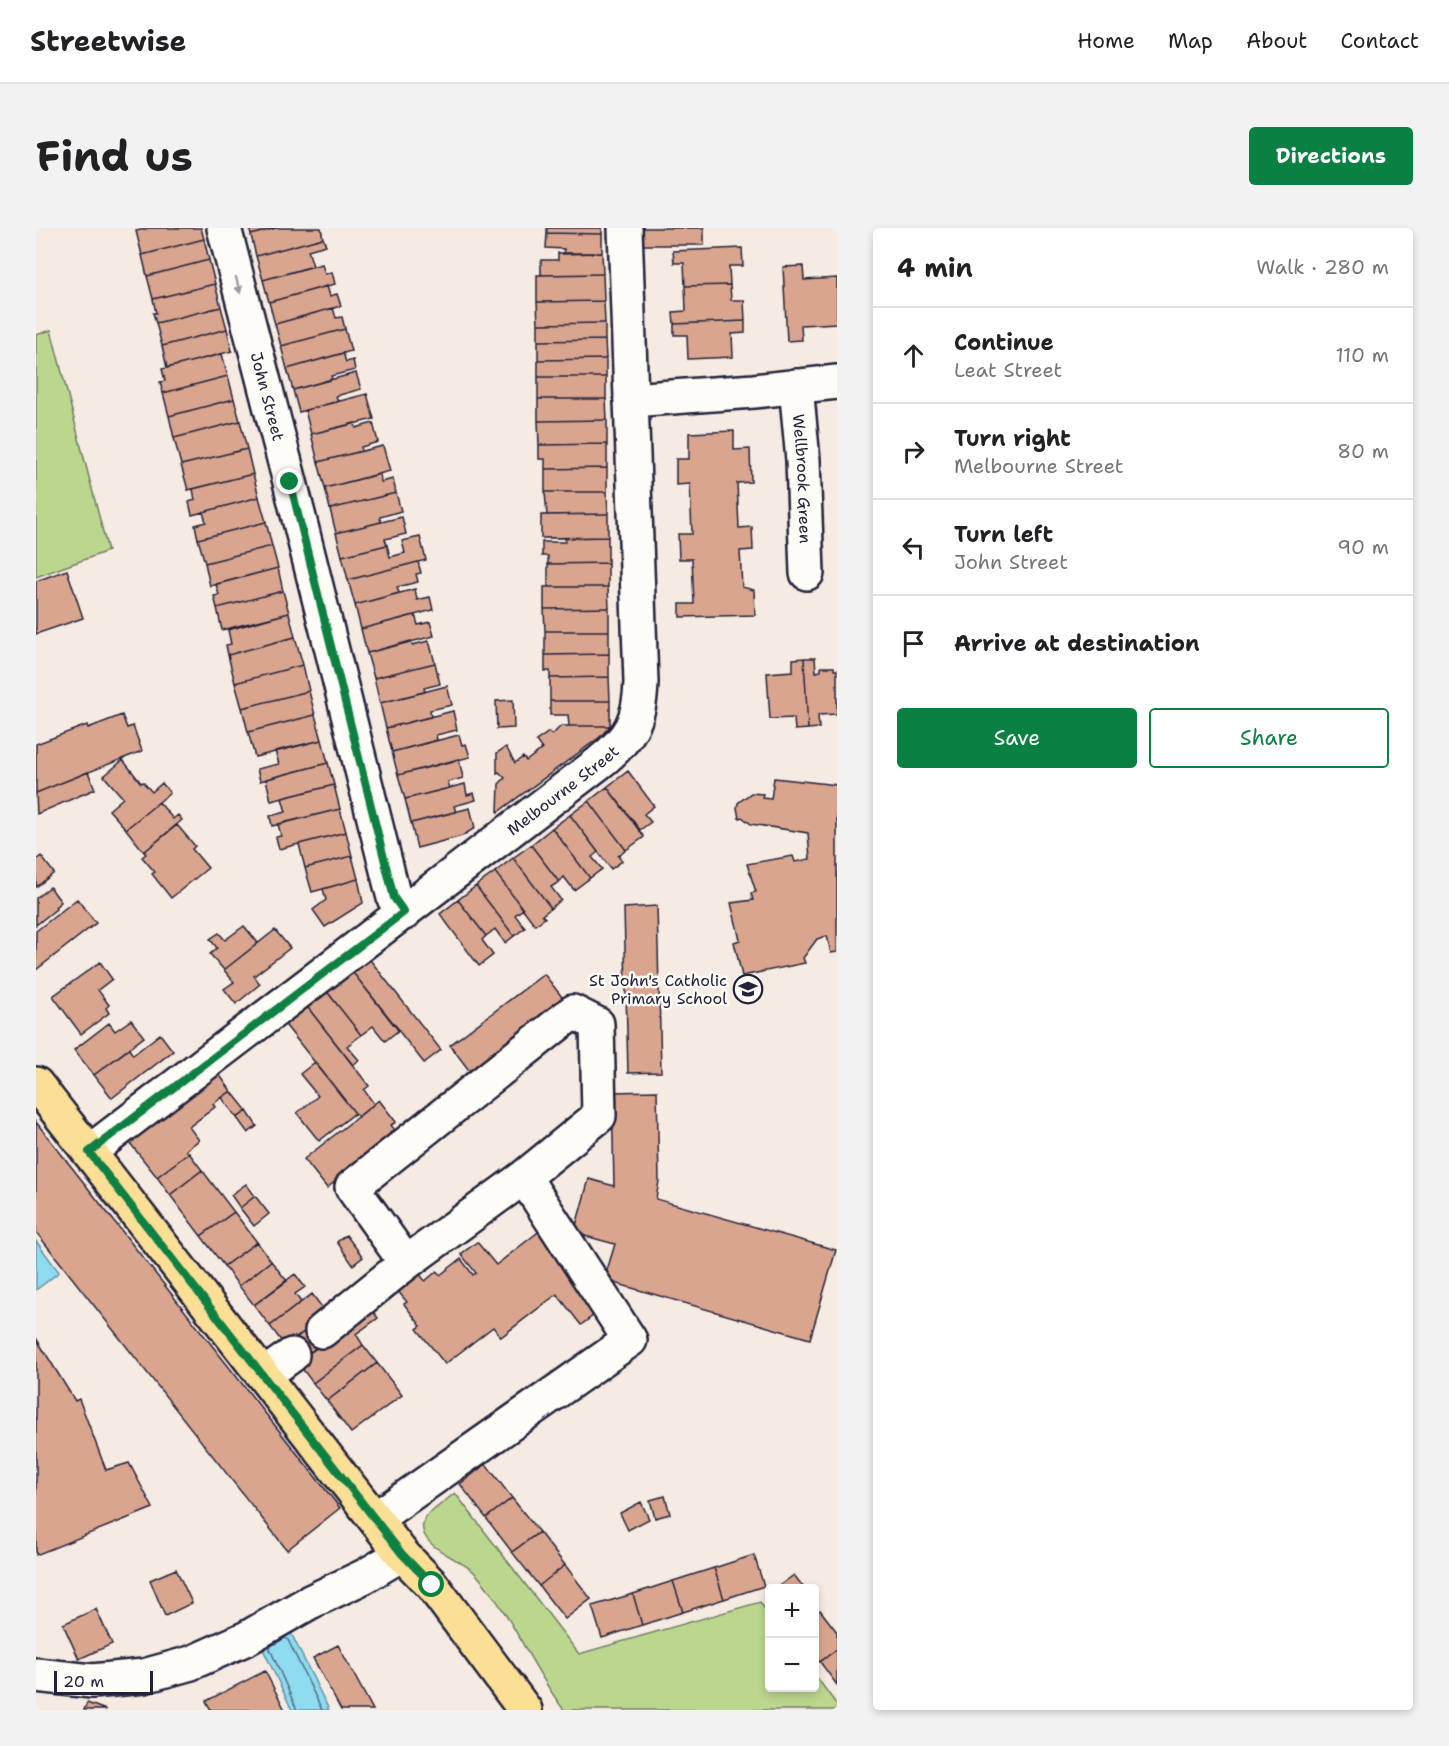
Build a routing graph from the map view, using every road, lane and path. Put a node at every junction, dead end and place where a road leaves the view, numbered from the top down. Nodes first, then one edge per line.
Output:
1 (224, 228) edge
2 (625, 228) edge
3 (837, 382) edge
4 (796, 386) junction
5 (630, 400) junction
6 (807, 573) dead end
7 (404, 912) junction
8 (36, 1084) edge
9 (89, 1152) junction
10 (524, 1177) junction
11 (406, 1263) junction
12 (322, 1331) dead end
13 (292, 1355) dead end
14 (264, 1375) junction
15 (375, 1519) junction
16 (402, 1554) junction
17 (36, 1675) edge
18 (525, 1710) edge

1 -> 7 street, John Street
2 - 5 street, Melbourne Street
3 - 4 street
4 - 5 street
4 - 6 street, Wellbrook Green
5 - 7 street, Melbourne Street
7 - 9 street, Melbourne Street
8 - 9 main road
9 - 14 main road
10 - 11 street
10 - 11 street
10 - 15 street
11 - 12 street
13 - 14 street
14 - 15 main road
15 - 16 main road
16 - 17 street
16 - 18 main road

